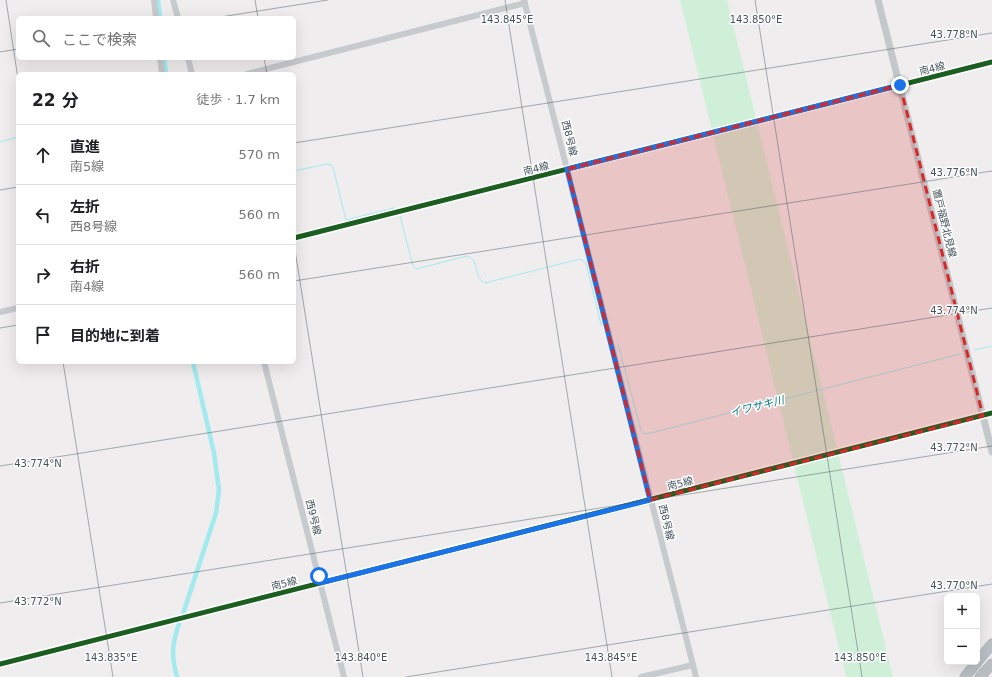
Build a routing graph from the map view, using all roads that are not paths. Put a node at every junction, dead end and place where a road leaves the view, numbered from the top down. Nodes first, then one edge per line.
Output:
1 (154, 0) edge
2 (173, 0) edge
3 (878, 0) edge
4 (525, 2) edge
5 (156, 16) edge
6 (177, 16) edge
7 (160, 60) edge
8 (188, 60) edge
9 (992, 62) edge
10 (162, 72) edge
11 (192, 72) edge
12 (255, 72) edge
13 (900, 85) junction
14 (567, 169) junction
15 (296, 237) edge
16 (16, 308) edge
17 (0, 312) edge
18 (265, 364) edge
19 (992, 413) edge
20 (983, 416) junction
21 (992, 452) edge
22 (650, 500) junction
23 (320, 583) junction
24 (992, 644) edge
25 (980, 658) edge
26 (0, 664) edge
27 (992, 664) edge
28 (693, 665) junction
29 (975, 665) edge
30 (992, 673) edge
31 (344, 677) edge
32 (641, 677) edge
33 (696, 677) edge
34 (965, 677) edge
35 (980, 677) edge
36 (988, 677) edge

1 - 5 street
2 - 6 street
3 - 13 main road, 置戸福野北見線
4 - 12 street
4 - 14 street, 西8号線
7 - 10 street
8 - 11 street
9 - 13 street, 南4線
13 - 14 street, 南4線
13 - 20 main road, 置戸福野北見線
14 - 15 street, 南4線
14 - 22 street, 西8号線
16 - 17 street
18 - 23 street, 西9号線
19 - 20 street, 南5線
20 - 21 main road, 置戸福野北見線
20 - 22 street, 南5線
22 - 23 street, 南5線
22 - 28 street, 西8号線
23 - 26 street, 南5線
23 - 31 street, 西9号線
24 - 25 highway
27 - 35 highway
28 - 32 street
28 - 33 street, 西8号線
29 - 34 highway
30 - 36 highway

